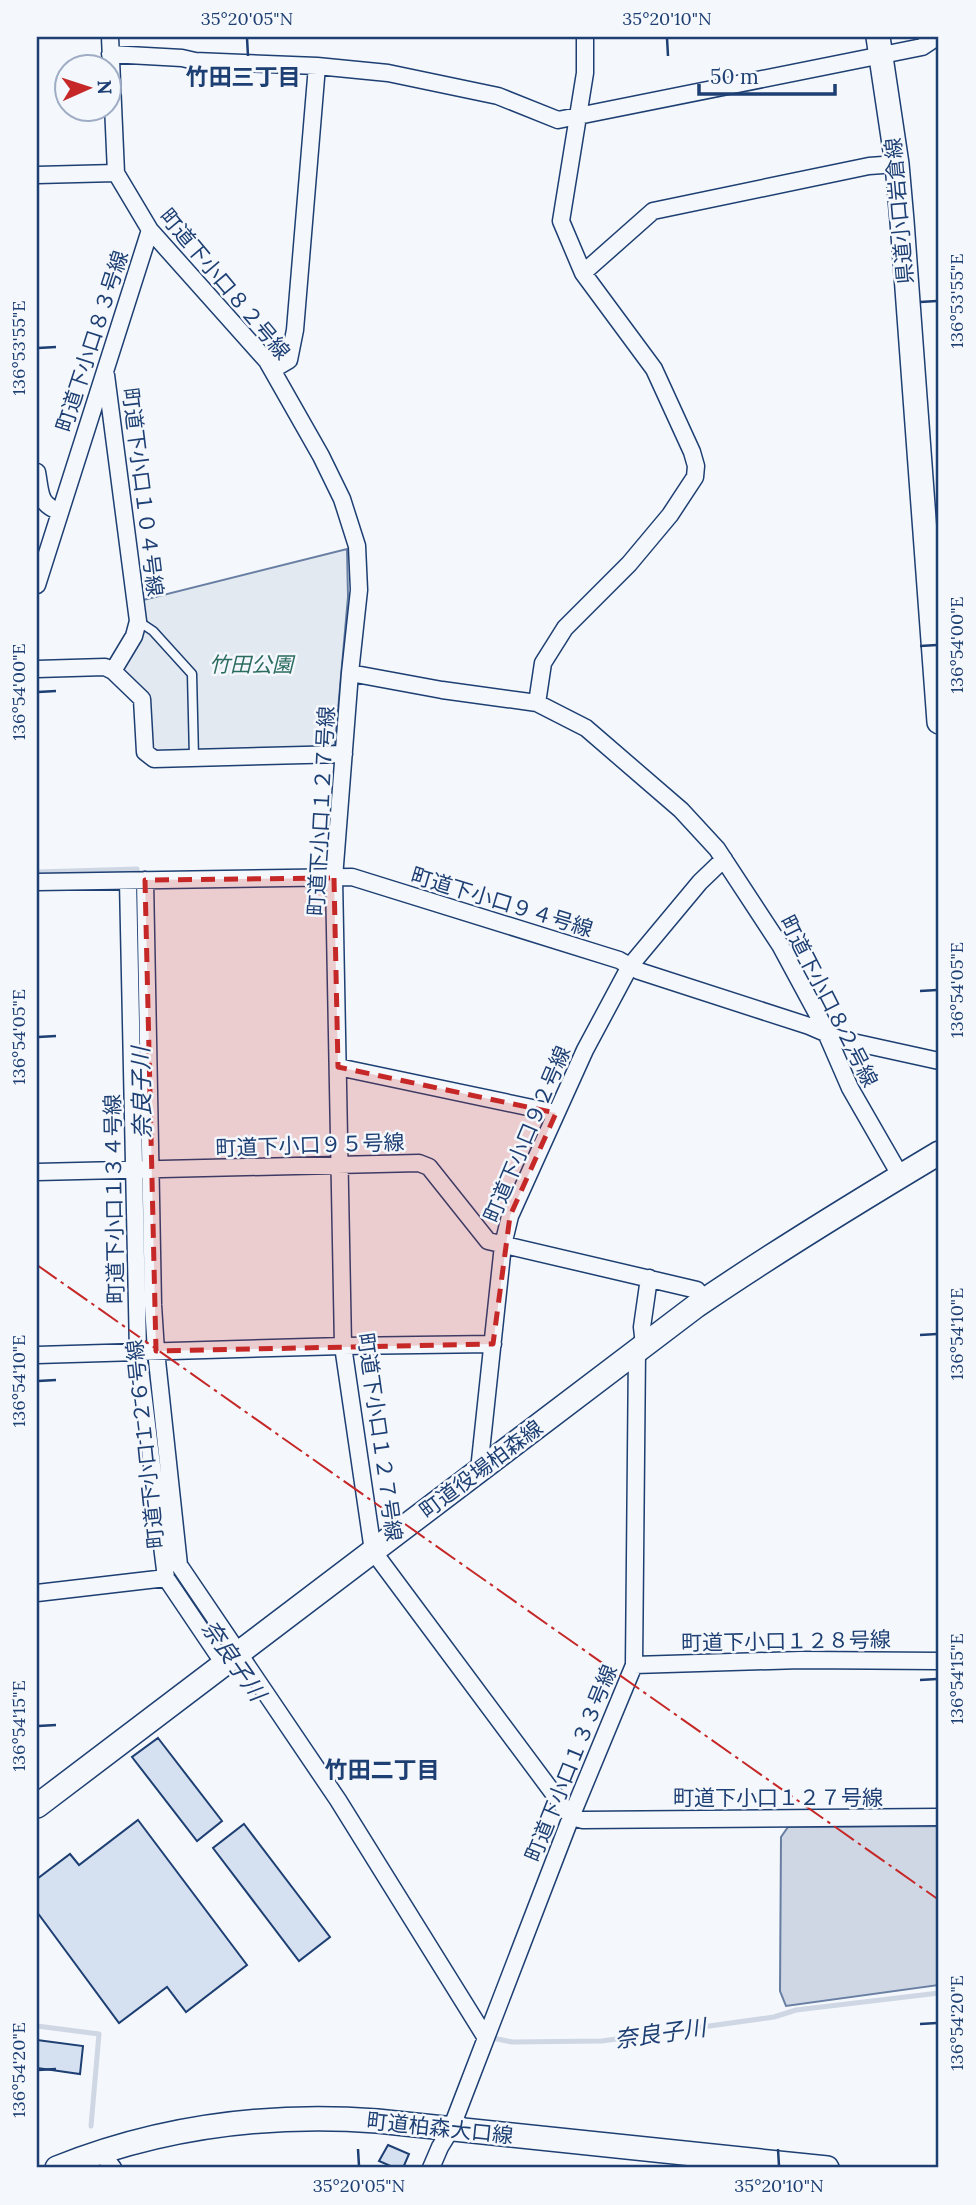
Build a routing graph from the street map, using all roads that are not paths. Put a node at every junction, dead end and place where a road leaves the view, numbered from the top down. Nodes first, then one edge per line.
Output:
1 (585, 37) edge
2 (934, 37) edge
3 (880, 46) edge
4 (122, 55) edge
5 (317, 65) junction
6 (577, 116) junction
7 (113, 122) edge
8 (897, 164) junction
9 (116, 173) junction
10 (37, 175) edge
11 (150, 230) junction
12 (583, 273) junction
13 (106, 370) junction
14 (272, 370) junction
15 (37, 472) edge
16 (60, 512) junction
17 (37, 585) edge
18 (138, 621) junction
19 (37, 669) edge
20 (113, 671) junction
21 (350, 673) junction
22 (537, 703) junction
23 (939, 722) edge
24 (344, 754) junction
25 (194, 758) junction
26 (724, 859) junction
27 (334, 878) junction
28 (145, 880) junction
29 (128, 881) junction
30 (37, 882) edge
31 (630, 966) junction
32 (827, 1034) junction
33 (939, 1061) edge
34 (338, 1067) junction
35 (556, 1113) junction
36 (939, 1153) edge
37 (339, 1166) junction
38 (142, 1170) junction
39 (37, 1172) edge
40 (900, 1175) junction
41 (503, 1245) junction
42 (649, 1278) junction
43 (704, 1301) junction
44 (493, 1344) junction
45 (343, 1346) junction
46 (640, 1348) junction
47 (156, 1351) junction
48 (138, 1352) junction
49 (37, 1355) edge
50 (480, 1470) junction
51 (373, 1550) junction
52 (166, 1578) junction
53 (37, 1593) edge
54 (231, 1659) junction
55 (939, 1661) edge
56 (634, 1665) junction
57 (37, 1806) edge
58 (571, 1817) junction
59 (939, 1817) edge
60 (486, 2038) junction
61 (451, 2129) junction
62 (107, 2160) edge
63 (749, 2164) edge
64 (57, 2168) edge
65 (431, 2168) edge
66 (827, 2168) edge

1 - 6 street
2 - 3 street
3 - 6 street
3 - 8 street, 県道小口岩倉線
4 - 5 street
5 - 6 street
5 - 14 street
6 - 12 street
7 - 9 street, 町道下小口８２号線
8 - 12 street
8 - 23 street, 県道小口岩倉線
9 - 10 street
9 - 11 street, 町道下小口８２号線
11 - 13 street, 町道下小口８３号線
11 - 14 street, 町道下小口８２号線
12 - 22 street
13 - 16 street, 町道下小口８３号線
13 - 18 street, 町道下小口１０４号線
14 - 21 street, 町道下小口８２号線
15 - 16 street
16 - 17 street, 町道下小口８３号線
18 - 20 street
18 - 25 lane
19 - 20 street
20 - 25 street
21 - 22 street, 町道下小口８２号線
21 - 24 street, 町道下小口１２７号線
22 - 26 street, 町道下小口８２号線
24 - 25 street
24 - 27 street, 町道下小口１２７号線
26 - 31 street, 町道下小口９２号線
26 - 32 street, 町道下小口８２号線
27 - 28 street, 町道下小口９４号線
27 - 31 street, 町道下小口９４号線
27 - 34 street, 町道下小口１２７号線
28 - 29 street, 町道下小口９４号線
28 - 38 street, 町道下小口１２６号線
29 - 30 street, 町道下小口９４号線
29 - 38 street, 町道下小口１３４号線
31 - 32 street, 町道下小口９４号線
31 - 35 street, 町道下小口９２号線
32 - 33 street, 町道下小口９４号線
32 - 40 street, 町道下小口８２号線
34 - 35 street
34 - 37 street, 町道下小口１２７号線
35 - 41 street, 町道下小口９２号線
36 - 40 street, 町道役場柏森線
37 - 38 street, 町道下小口９５号線
37 - 41 street, 町道下小口９５号線
37 - 45 street, 町道下小口１２７号線
38 - 39 street, 町道下小口９５号線
38 - 47 street, 町道下小口１２６号線
38 - 48 street, 町道下小口１３４号線
40 - 43 street, 町道役場柏森線
41 - 42 street, 町道下小口９５号線
41 - 44 street, 町道下小口９２号線
42 - 43 street, 町道下小口９５号線
42 - 46 street, 町道下小口１３３号線
43 - 46 street, 町道役場柏森線
44 - 45 street
44 - 50 street, 町道下小口９２号線
45 - 47 street
45 - 51 street, 町道下小口１２７号線
46 - 50 street, 町道役場柏森線
46 - 56 street, 町道下小口１３３号線
47 - 48 street
47 - 54 street, 町道下小口１２６号線
48 - 49 street
48 - 52 street, 町道下小口１３４号線
50 - 51 street, 町道役場柏森線
51 - 54 street, 町道役場柏森線
51 - 58 street, 町道下小口１２７号線
52 - 53 street
52 - 54 street, 町道下小口１３４号線
54 - 57 street, 町道役場柏森線
54 - 60 street, 町道下小口１２６号線
55 - 56 street, 町道下小口１２８号線
56 - 58 street, 町道下小口１３３号線
58 - 59 street, 町道下小口１２７号線
58 - 60 street, 町道下小口１３３号線
60 - 61 street, 町道下小口１３３号線
61 - 62 street, 町道柏森大口線
61 - 63 street, 町道柏森大口線
61 - 65 street, 町道下小口１３３号線
62 - 64 street, 町道柏森大口線
63 - 66 street, 町道柏森大口線

